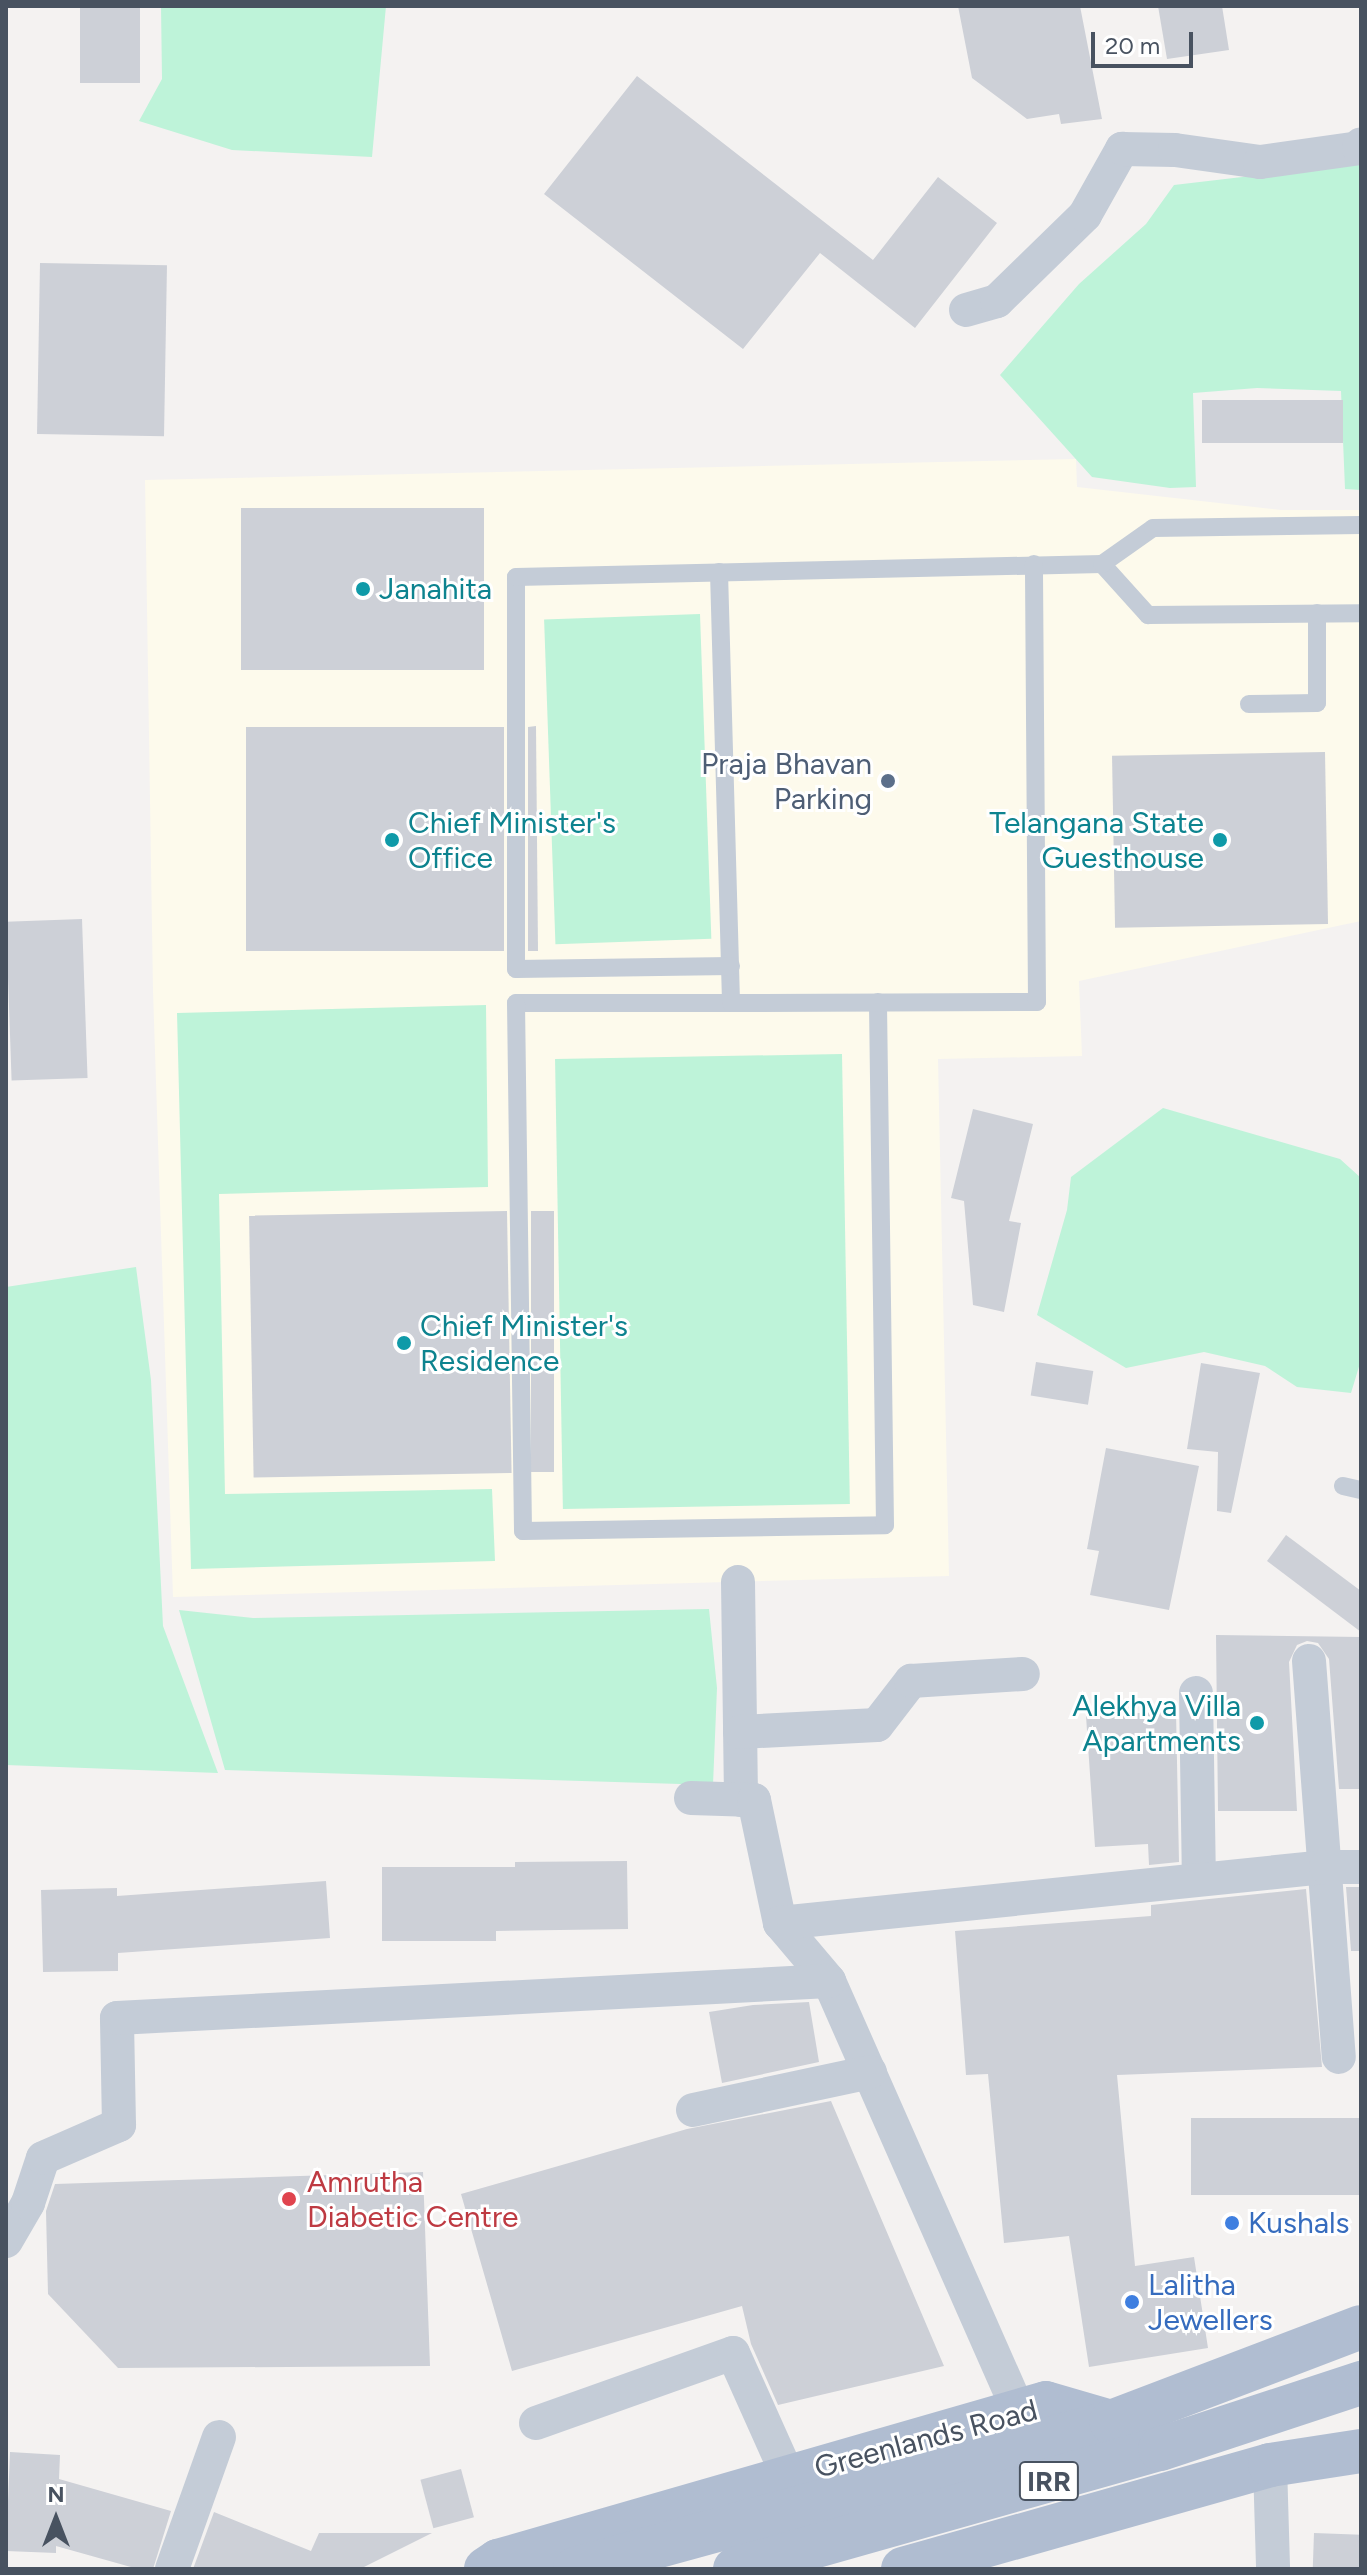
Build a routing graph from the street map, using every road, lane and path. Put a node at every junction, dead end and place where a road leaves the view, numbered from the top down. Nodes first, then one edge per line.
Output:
1 (1361, 144) edge
2 (966, 310) dead end
3 (1361, 525) edge
4 (1034, 564) junction
5 (1102, 564) junction
6 (719, 572) junction
7 (1317, 613) junction
8 (1361, 613) edge
9 (1249, 704) dead end
10 (731, 966) junction
11 (878, 1002) junction
12 (731, 1003) junction
13 (738, 1582) dead end
14 (1309, 1661) dead end
15 (1023, 1674) dead end
16 (1196, 1693) dead end
17 (740, 1732) junction
18 (691, 1798) dead end
19 (741, 1800) junction
20 (1326, 1867) junction
21 (1361, 1867) edge
22 (1199, 1879) junction
23 (780, 1923) junction
24 (829, 1981) junction
25 (1339, 2057) dead end
26 (870, 2072) junction
27 (693, 2110) dead end
28 (6, 2241) edge
29 (1361, 2327) edge
30 (1361, 2383) edge
31 (1019, 2411) junction
32 (1111, 2422) junction
33 (536, 2423) dead end
34 (219, 2437) dead end
35 (1361, 2451) edge
36 (1270, 2465) junction
37 (788, 2476) junction
38 (172, 2569) edge
39 (486, 2569) edge
40 (575, 2569) edge
41 (735, 2569) edge
42 (903, 2569) edge
43 (1273, 2569) edge

1 - 2 street
3 - 5 lane
4 - 5 lane
4 - 6 lane
4 - 11 lane
5 - 7 lane
6 - 10 lane
6 - 10 lane
7 - 8 lane
7 - 9 lane
10 - 12 lane
11 - 12 lane
11 - 12 lane
13 - 17 street
14 - 20 street
15 - 17 street
16 - 22 street
17 - 19 street
18 - 19 street
19 - 23 street
20 - 21 street
20 - 22 street
20 - 25 street
22 - 23 street
23 - 24 street
24 - 26 street
24 - 28 street
26 - 27 street
26 - 31 street
29 - 32 main road, IRR
30 - 41 main road, IRR
31 - 32 main road, Greenlands Road / IRR
31 - 37 main road, Greenlands Road / IRR
32 - 40 main road, IRR
33 - 37 street
34 - 38 street
35 - 36 main road, IRR
36 - 42 main road, IRR
36 - 43 street
37 - 39 main road, Greenlands Road / IRR

